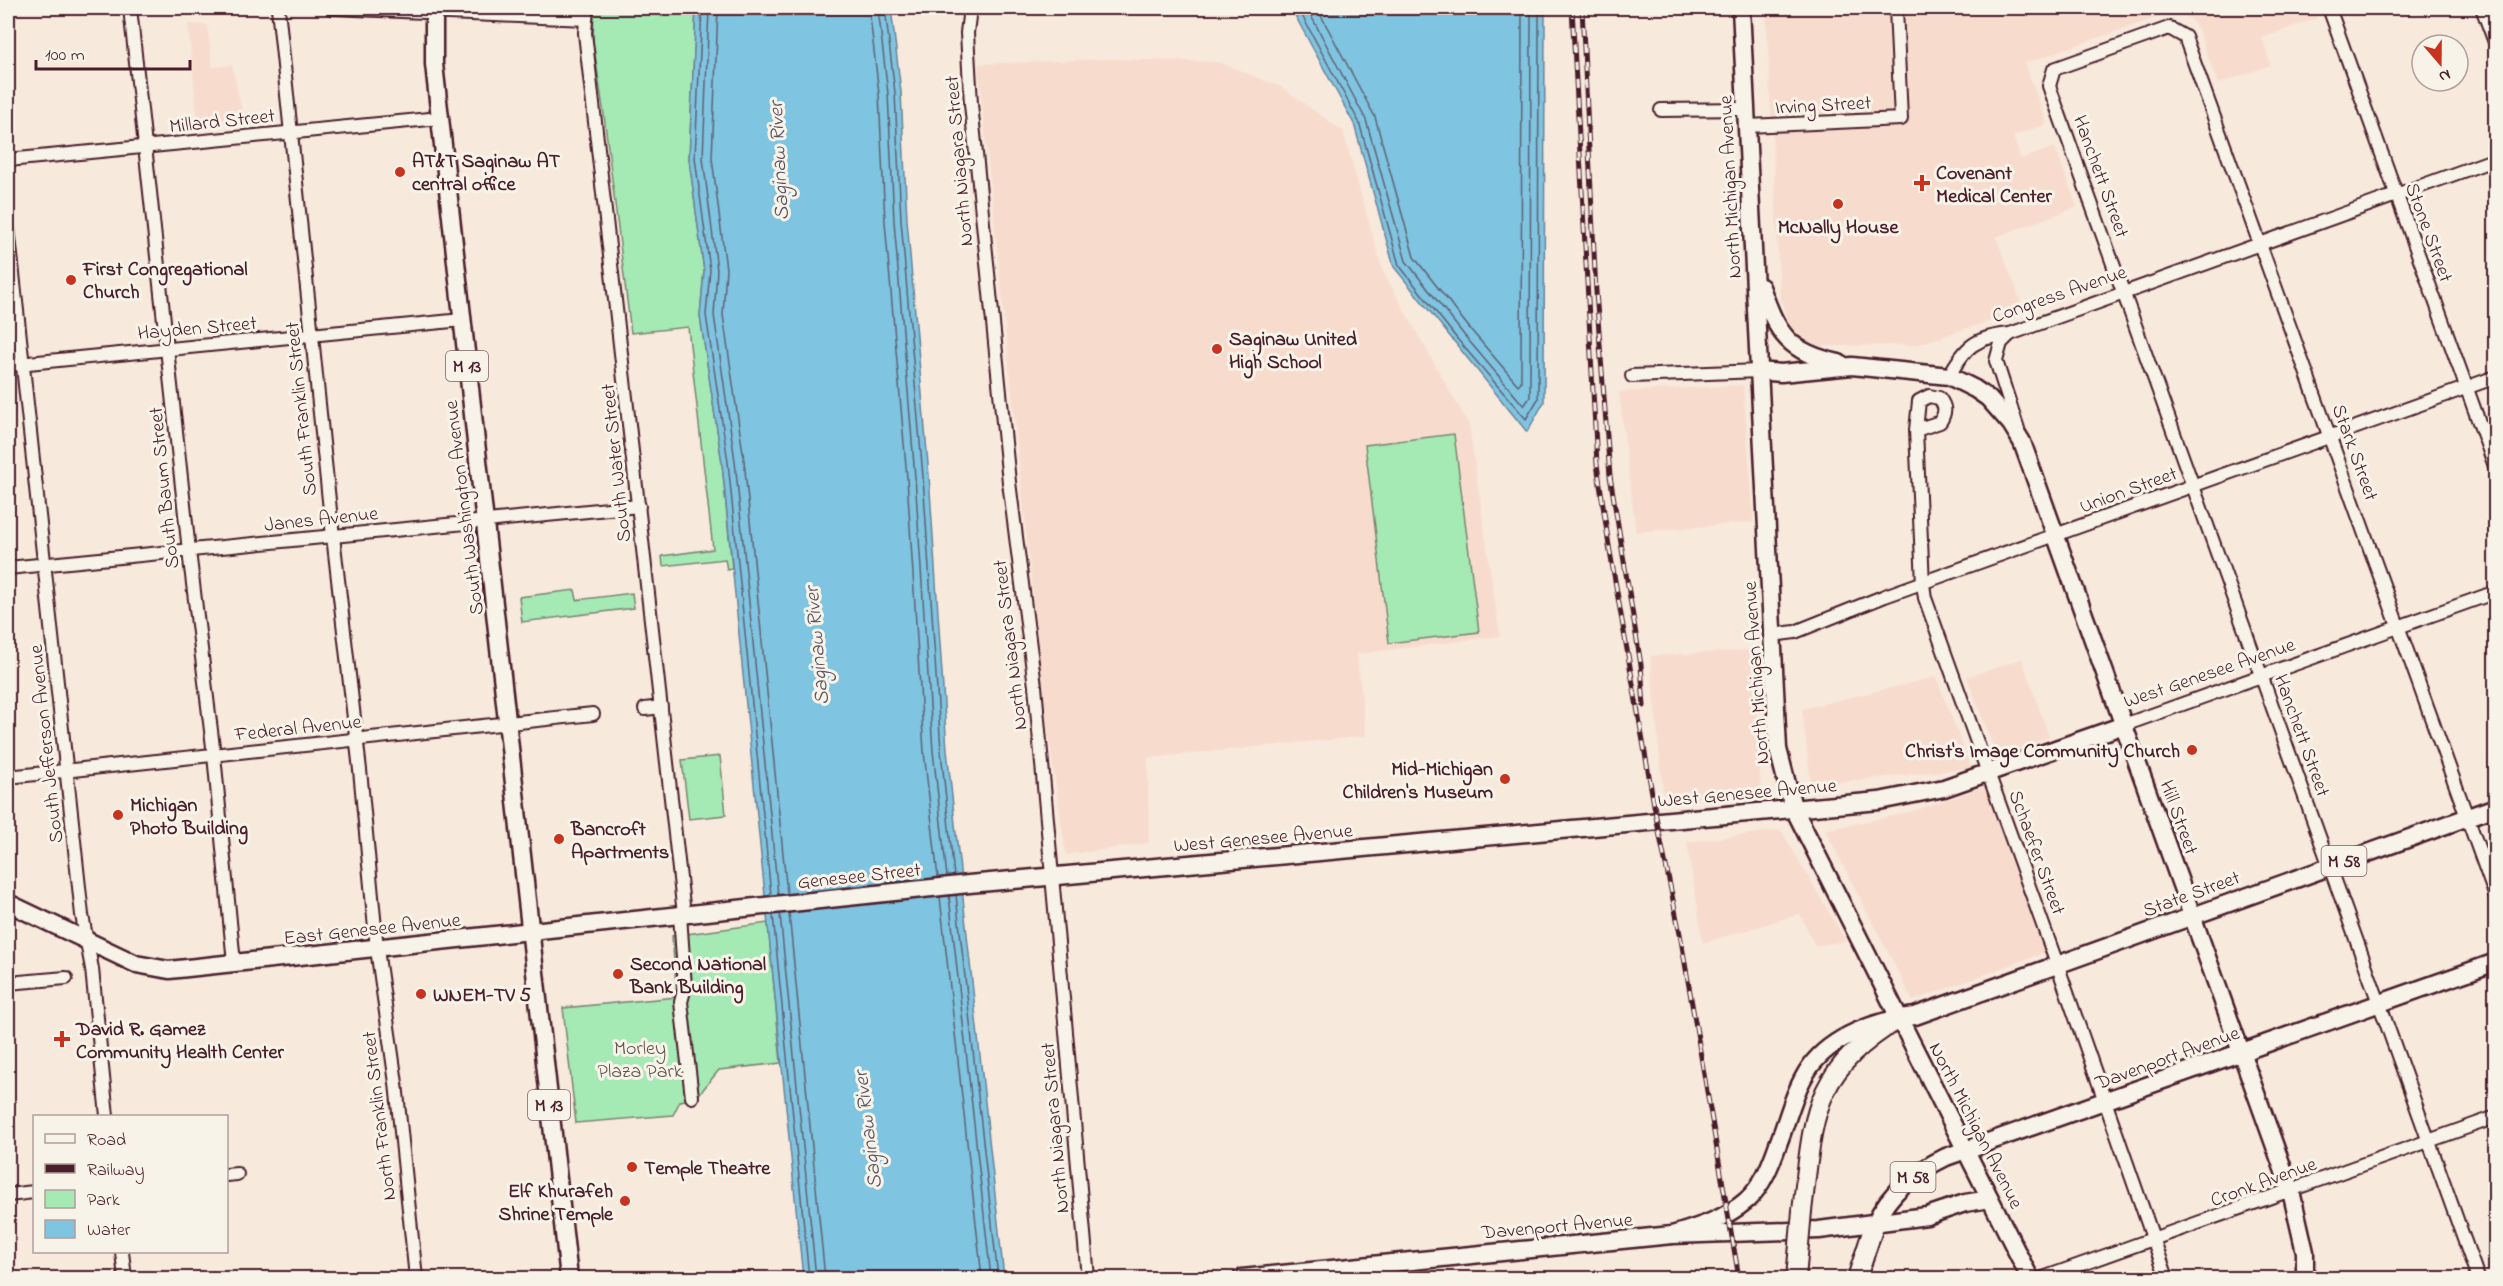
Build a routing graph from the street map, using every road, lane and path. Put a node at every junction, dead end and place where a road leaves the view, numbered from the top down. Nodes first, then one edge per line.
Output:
1 (130, 8) edge
2 (278, 8) edge
3 (332, 8) edge
4 (970, 8) edge
5 (1741, 8) edge
6 (1896, 8) edge
7 (2329, 8) edge
8 (2482, 8) edge
9 (434, 10) edge
10 (586, 13) edge
11 (2169, 28) joint
12 (2496, 45) edge
13 (1746, 109) junction
14 (1661, 110) dead end
15 (440, 118) junction
16 (1747, 126) junction
17 (290, 133) junction
18 (144, 147) junction
19 (2496, 159) edge
20 (8, 160) edge
21 (2396, 195) junction
22 (8, 227) edge
23 (2260, 244) junction
24 (1754, 267) junction
25 (2124, 293) junction
26 (462, 320) junction
27 (2010, 334) junction
28 (312, 337) junction
29 (169, 349) junction
30 (23, 363) junction
31 (8, 364) edge
32 (1852, 366) junction
33 (1759, 371) junction
34 (1632, 376) dead end
35 (1948, 376) junction
36 (2496, 377) edge
37 (2466, 388) junction
38 (1916, 430) dead end
39 (2330, 437) junction
40 (2022, 442) junction
41 (2496, 469) edge
42 (2193, 487) junction
43 (639, 506) junction
44 (486, 520) junction
45 (334, 536) junction
46 (2057, 536) junction
47 (189, 551) junction
48 (45, 565) junction
49 (8, 568) edge
50 (1923, 584) junction
51 (2496, 592) edge
52 (2398, 627) junction
53 (1772, 635) junction
54 (2261, 677) junction
55 (661, 707) junction
56 (645, 709) dead end
57 (592, 714) dead end
58 (508, 723) junction
59 (2124, 725) junction
60 (357, 740) junction
61 (214, 755) junction
62 (68, 771) junction
63 (1989, 773) junction
64 (8, 777) edge
65 (1793, 807) junction
66 (2496, 807) edge
67 (2466, 818) junction
68 (2330, 866) junction
69 (1051, 877) junction
70 (969, 884) joint
71 (2496, 897) edge
72 (8, 903) edge
73 (754, 908) joint
74 (682, 915) junction
75 (2193, 915) junction
76 (531, 932) junction
77 (85, 940) junction
78 (377, 949) junction
79 (2496, 962) edge
80 (234, 963) junction
81 (2057, 964) junction
82 (66, 978) dead end
83 (8, 983) edge
84 (2379, 1003) junction
85 (1900, 1018) junction
86 (2242, 1053) junction
87 (692, 1097) dead end
88 (2105, 1102) junction
89 (107, 1115) edge
90 (2496, 1117) edge
91 (2428, 1141) junction
92 (1966, 1150) junction
93 (2291, 1191) junction
94 (33, 1192) edge
95 (8, 1195) edge
96 (1990, 1199) junction
97 (1875, 1223) junction
98 (1672, 1235) junction
99 (2152, 1240) junction
100 (122, 1253) edge
101 (125, 1278) edge
102 (416, 1278) edge
103 (569, 1278) edge
104 (1088, 1278) edge
105 (1242, 1278) edge
106 (1796, 1278) edge
107 (1857, 1278) edge
108 (2030, 1278) edge
109 (2043, 1278) edge
110 (2167, 1278) edge
111 (2305, 1278) edge
112 (2478, 1278) edge

1 - 18 street, South Baum Street
2 - 17 street, South Franklin Street
3 - 9 street
4 - 69 street, North Niagara Street
5 - 13 main road, North Michigan Avenue
6 - 16 street, Irving Street
7 - 21 street, Stone Street
8 - 12 street
9 - 10 street
9 - 15 main road, South Washington Avenue / M 13
10 - 43 street, South Water Street
11 - 23 street, Stark Street
11 - 25 street, Hanchett Street
13 - 14 street, Irving Street
13 - 16 main road, North Michigan Avenue
15 - 17 street, Millard Street
15 - 26 main road, South Washington Avenue / M 13
16 - 24 main road, North Michigan Avenue
17 - 18 street, Millard Street
17 - 28 street, South Franklin Street
18 - 20 street, Millard Street
18 - 29 street, South Baum Street
19 - 21 street, Congress Avenue
21 - 23 street, Congress Avenue
21 - 37 street, Stone Street
22 - 30 street, South Jefferson Avenue
23 - 25 street, Congress Avenue
23 - 39 street, Stark Street
24 - 32 main road
24 - 33 main road, North Michigan Avenue
25 - 27 street, Congress Avenue
25 - 42 street, Hanchett Street
26 - 28 street, Hayden Street
26 - 44 main road, South Washington Avenue / M 13
27 - 35 street, Congress Avenue
27 - 40 street, Hill Street
28 - 29 street, Hayden Street
28 - 45 street, South Franklin Street
29 - 30 street, Hayden Street
29 - 47 street, South Baum Street
30 - 31 street, Hayden Street
30 - 48 street, South Jefferson Avenue
32 - 33 main road
32 - 35 main road
33 - 34 street
33 - 53 main road, North Michigan Avenue
35 - 40 main road, Hill Street
36 - 37 street, Union Street
37 - 39 street, Union Street
37 - 41 street, Stone Street
38 - 50 street, Schaefer Street
39 - 42 street, Union Street
39 - 52 street, Stark Street
40 - 46 main road, Hill Street
42 - 46 street, Union Street
42 - 54 street, Hanchett Street
43 - 44 street, Janes Avenue
43 - 55 street, South Water Street
44 - 45 street, Janes Avenue
44 - 58 main road, South Washington Avenue / M 13
45 - 47 street, Janes Avenue
45 - 60 street, South Franklin Street
46 - 50 street, Union Street
46 - 59 main road, Hill Street
47 - 48 street, Janes Avenue
47 - 61 street, South Baum Street
48 - 49 street, Janes Avenue
48 - 62 street, South Jefferson Avenue
50 - 53 street, Union Street
50 - 63 street, Schaefer Street
51 - 52 street, West Genesee Avenue
52 - 54 street, West Genesee Avenue
52 - 67 street, Stark Street
53 - 65 main road, North Michigan Avenue
54 - 59 street, West Genesee Avenue
54 - 68 street, Hanchett Street
55 - 56 street
55 - 74 street, South Water Street
57 - 58 street, Federal Avenue
58 - 60 street, Federal Avenue
58 - 76 main road, South Washington Avenue / M 13
59 - 63 main road, West Genesee Avenue
59 - 75 main road, Hill Street
60 - 61 street, Federal Avenue
60 - 78 street, South Franklin Street
61 - 62 street, Federal Avenue
61 - 80 street, South Baum Street
62 - 64 street, Federal Avenue
62 - 77 street, South Jefferson Avenue
63 - 65 main road, West Genesee Avenue
63 - 81 street, Schaefer Street
65 - 69 main road, West Genesee Avenue
65 - 85 main road, North Michigan Avenue
66 - 67 main road, State Street / M 58
67 - 68 main road, State Street / M 58
67 - 71 street, Stark Street
68 - 75 main road, State Street / M 58
68 - 84 street, Hanchett Street
69 - 70 main road, West Genesee Avenue
69 - 104 street, North Niagara Street
70 - 73 main road, Genesee Street
72 - 77 main road, East Genesee Avenue
73 - 74 main road, East Genesee Avenue
74 - 76 main road, East Genesee Avenue
74 - 87 street, South Water Street
75 - 81 main road, State Street / M 58
75 - 86 main road, Hill Street
76 - 78 main road, East Genesee Avenue
76 - 103 main road, M 13
77 - 80 main road, East Genesee Avenue
77 - 89 street, South Jefferson Avenue
78 - 80 main road, East Genesee Avenue
78 - 102 street, North Franklin Street
79 - 84 main road, Davenport Avenue / M 58
81 - 85 main road, State Street / M 58
81 - 88 street, Schaefer Street
82 - 83 street
84 - 86 main road, Davenport Avenue / M 58
84 - 91 street, Hanchett Street
85 - 92 main road, North Michigan Avenue
85 - 98 main road, State Street
85 - 106 highway, bridge
86 - 88 main road, Davenport Avenue / M 58
86 - 93 main road, Hill Street
88 - 92 main road, Davenport Avenue / M 58
88 - 99 street, Schaefer Street
90 - 91 street, Cronk Avenue
91 - 93 street, Cronk Avenue
91 - 112 street, Hanchett Street
92 - 96 main road, North Michigan Avenue
92 - 97 main road, Davenport Avenue / M 58
93 - 99 street, Cronk Avenue
93 - 111 main road, Hill Street
94 - 95 street
96 - 97 main road, Davenport Avenue
96 - 108 main road, North Michigan Avenue
97 - 98 main road, Davenport Avenue
97 - 107 highway
98 - 105 main road, Davenport Avenue
99 - 109 street, Cronk Avenue
99 - 110 street, Schaefer Street
100 - 101 street

